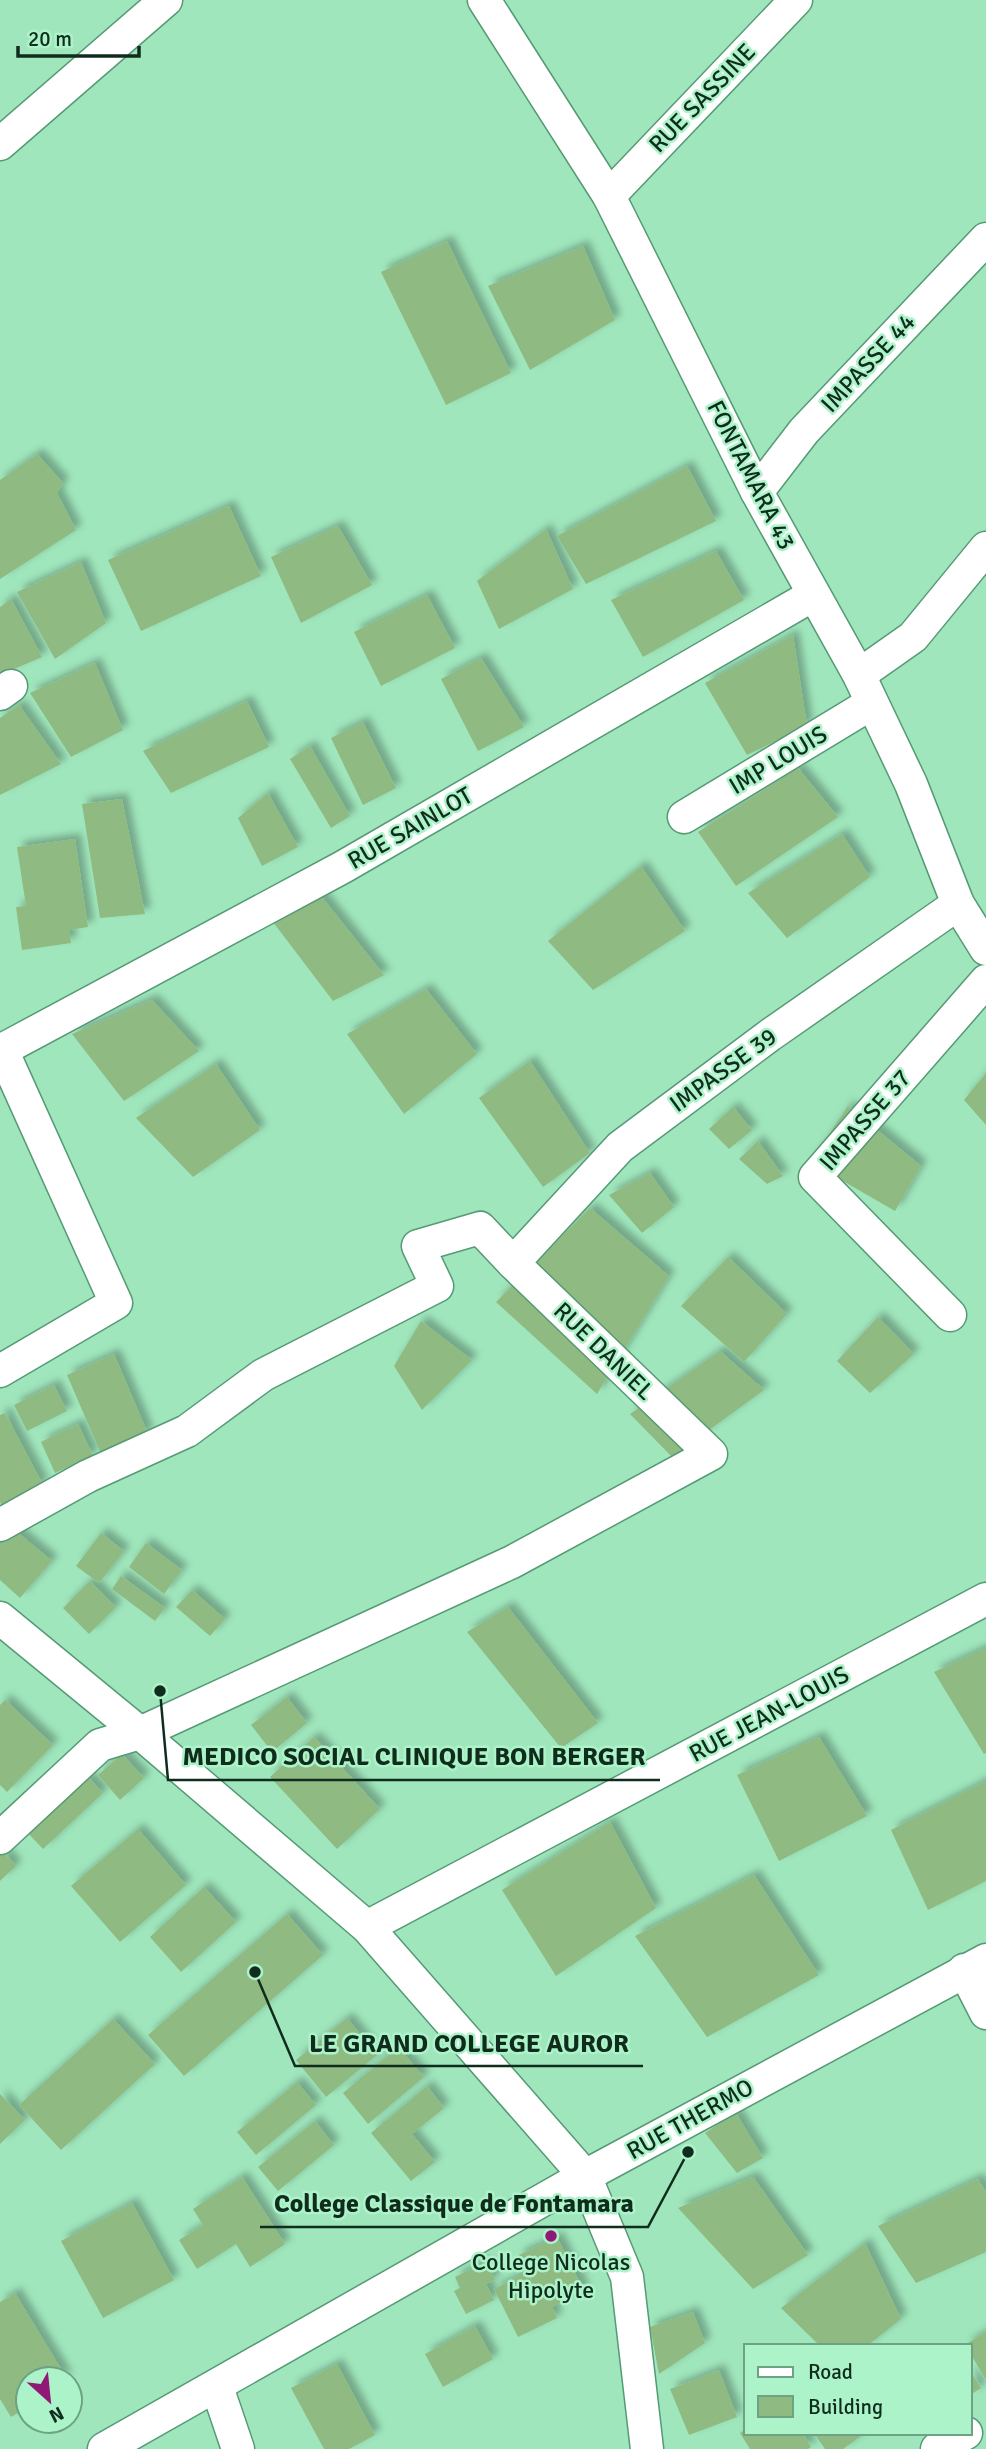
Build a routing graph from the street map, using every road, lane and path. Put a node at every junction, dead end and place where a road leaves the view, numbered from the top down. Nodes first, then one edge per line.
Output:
1 (166, 0) edge
2 (796, 0) edge
3 (494, 5) edge
4 (0, 145) edge
5 (608, 196) junction
6 (986, 239) edge
7 (757, 492) junction
8 (986, 548) edge
9 (813, 595) junction
10 (865, 689) junction
11 (684, 817) dead end
12 (958, 904) junction
13 (986, 949) edge
14 (986, 981) edge
15 (1, 1050) edge
16 (513, 1263) junction
17 (950, 1315) dead end
18 (0, 1371) edge
19 (0, 1525) edge
20 (986, 1599) edge
21 (0, 1618) edge
22 (140, 1733) junction
23 (0, 1838) edge
24 (367, 1927) junction
25 (975, 1965) edge
26 (986, 2012) edge
27 (586, 2176) junction
28 (217, 2387) junction
29 (963, 2435) edge
30 (104, 2449) edge
31 (238, 2449) edge
32 (647, 2449) edge
33 (937, 2449) edge

1 - 4 street
2 - 5 street, RUE SASSINE
3 - 5 street, FONTAMARA 43
5 - 7 street, FONTAMARA 43
6 - 7 street, IMPASSE 44
7 - 9 street, FONTAMARA 43
8 - 10 street, IMP LOUIS
9 - 10 street, FONTAMARA 43
9 - 15 street, RUE SAINLOT
10 - 11 street, IMP LOUIS
10 - 12 street, FONTAMARA 43
12 - 13 street, FONTAMARA 43
12 - 16 street, IMPASSE 39
14 - 17 street, IMPASSE 37
15 - 18 street
16 - 19 street, RUE DANIEL
16 - 22 street, RUE DANIEL
20 - 24 street, RUE JEAN-LOUIS
21 - 22 street
22 - 23 street
22 - 24 street
24 - 27 street
25 - 26 street
25 - 27 street, RUE THERMO
27 - 28 street, RUE THERMO
27 - 32 street
28 - 30 street, RUE THERMO
28 - 31 street
29 - 33 street

